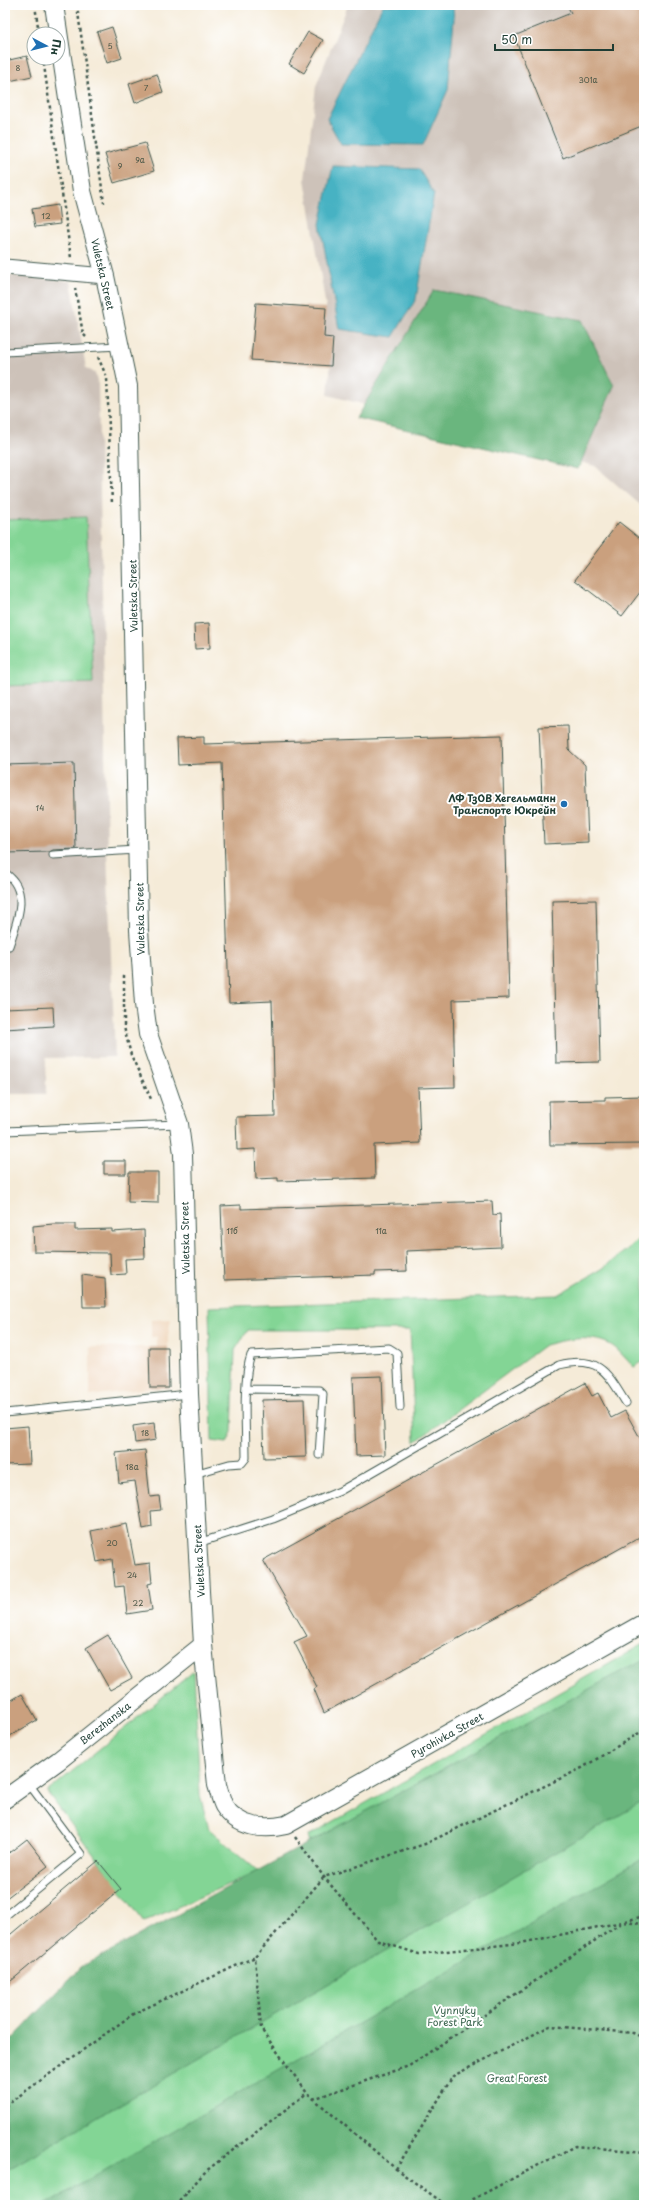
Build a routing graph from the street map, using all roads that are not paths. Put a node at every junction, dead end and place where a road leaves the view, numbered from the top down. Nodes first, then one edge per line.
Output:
1 (54, 5) edge
2 (5, 267) edge
3 (105, 276) junction
4 (119, 346) junction
5 (5, 352) edge
6 (139, 850) junction
7 (53, 855) dead end
8 (5, 873) edge
9 (9, 946) dead end
10 (172, 1125) junction
11 (5, 1131) edge
12 (246, 1389) junction
13 (189, 1394) junction
14 (626, 1403) dead end
15 (400, 1408) dead end
16 (5, 1413) edge
17 (319, 1455) dead end
18 (193, 1474) junction
19 (198, 1543) junction
20 (644, 1623) edge
21 (203, 1645) junction
22 (28, 1783) junction
23 (5, 1799) edge
24 (245, 1824) joint
25 (5, 1916) edge

1 - 3 street, Vuletska Street
2 - 3 street
3 - 4 street, Vuletska Street
4 - 5 lane
4 - 6 street, Vuletska Street
6 - 7 lane
6 - 10 street, Vuletska Street
8 - 9 lane
10 - 11 lane
10 - 13 street, Vuletska Street
12 - 15 lane
12 - 17 lane
12 - 18 lane
13 - 16 lane
13 - 18 street, Vuletska Street
14 - 19 lane
18 - 19 street, Vuletska Street
19 - 21 street, Vuletska Street
20 - 24 street, Pyrohivka Street
21 - 22 street, Berezhanska
21 - 24 street, Vuletska Street
22 - 23 street, Berezhanska
22 - 25 lane

